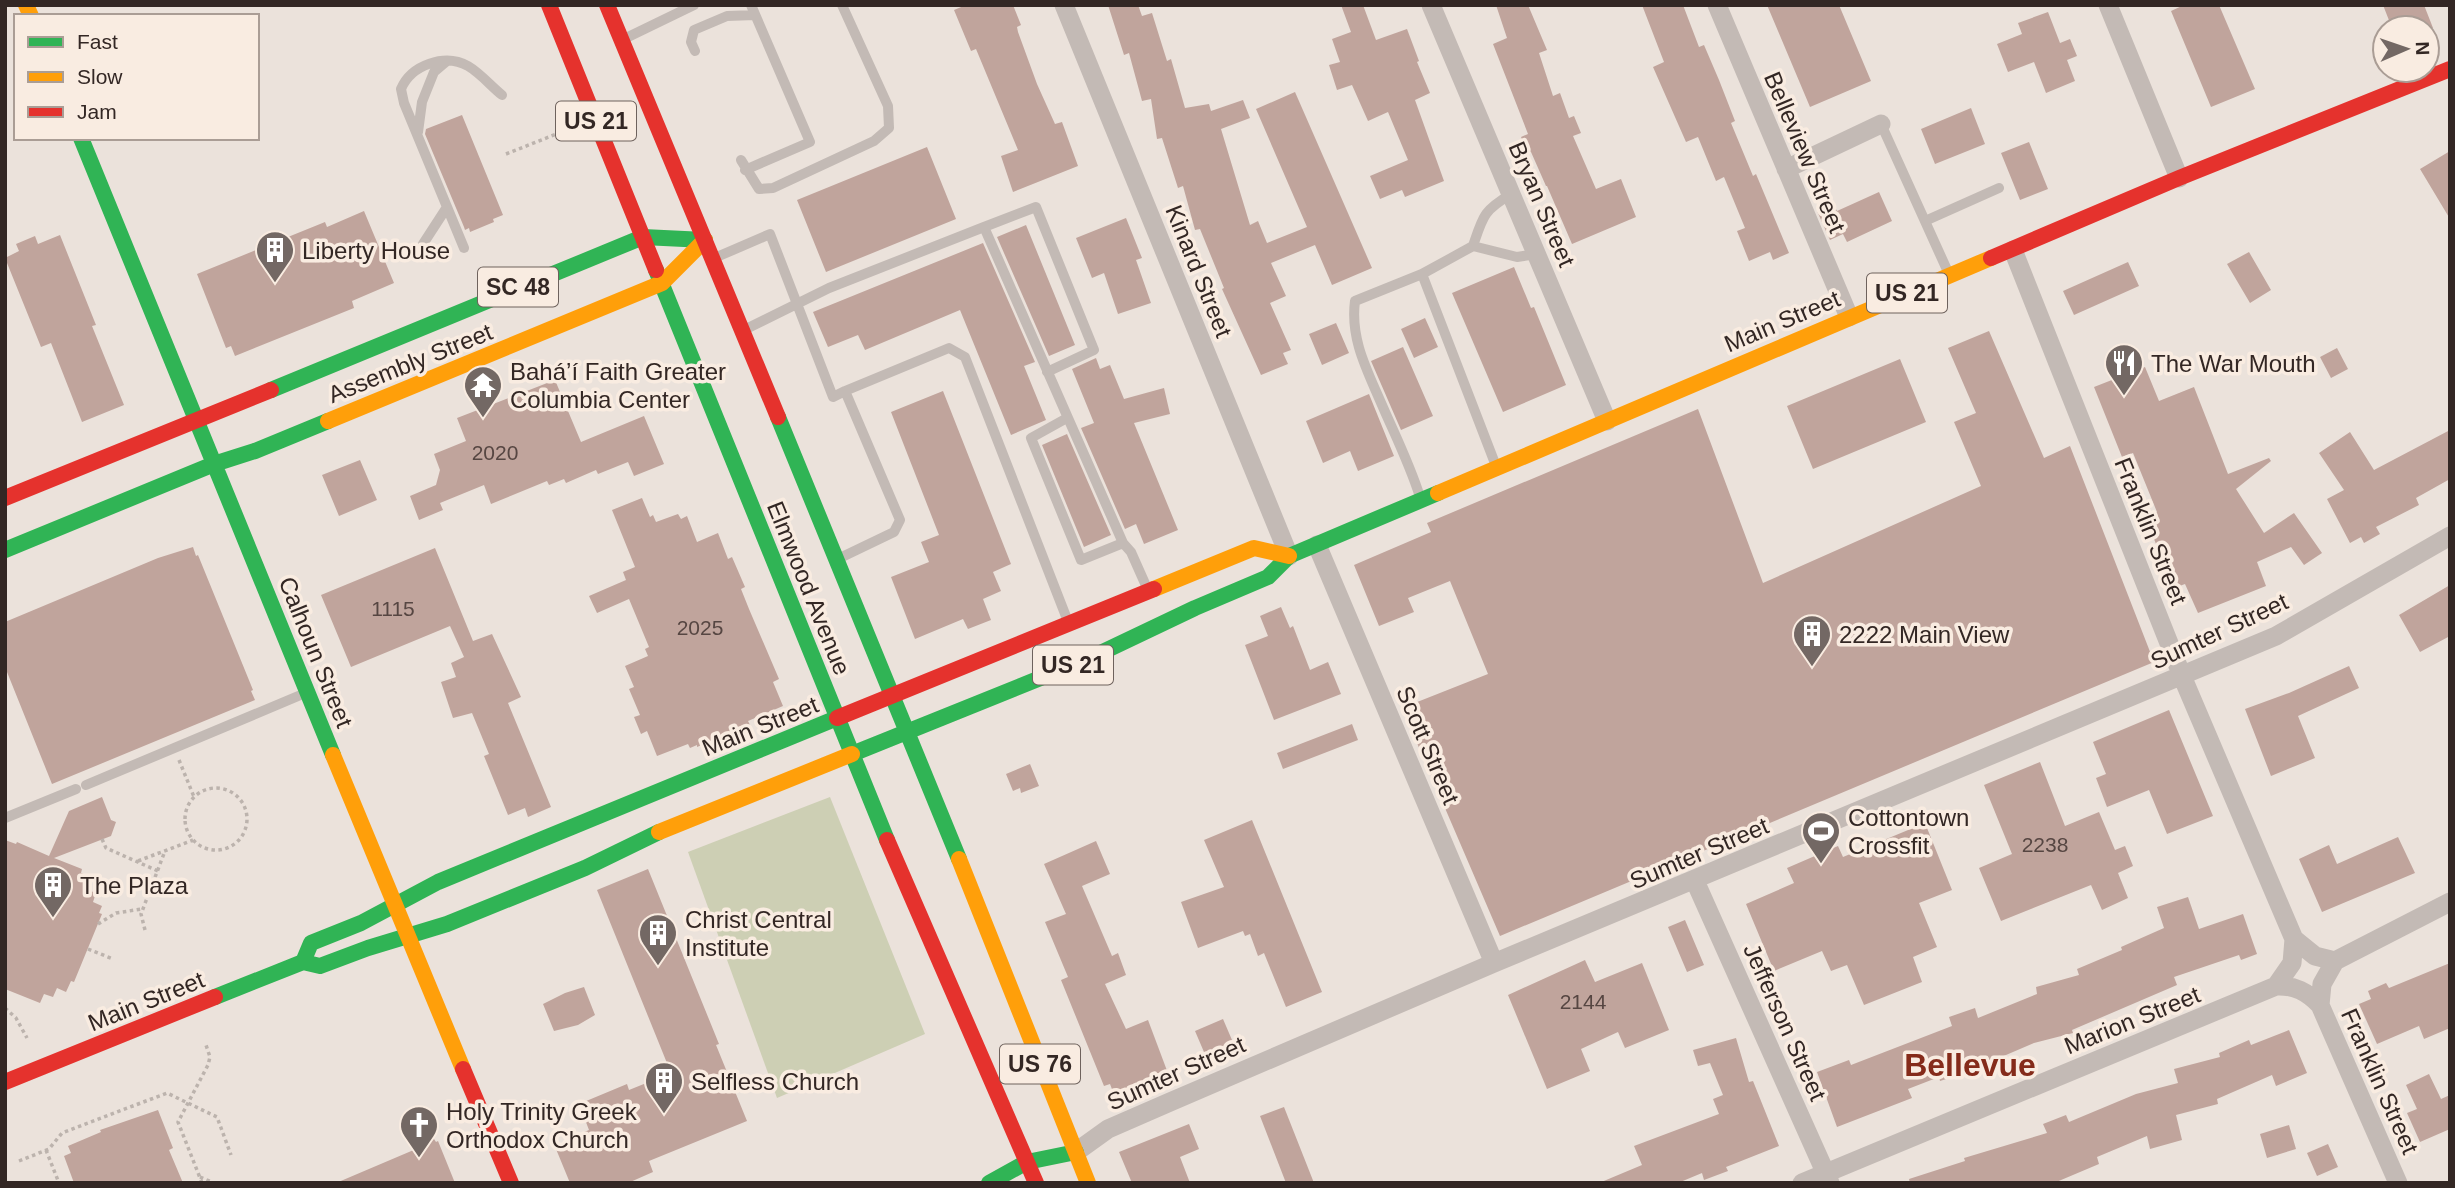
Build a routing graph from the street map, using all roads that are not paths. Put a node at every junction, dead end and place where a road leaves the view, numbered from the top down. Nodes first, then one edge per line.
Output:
1 (550, 5) edge
2 (607, 5) edge
3 (694, 5) edge
4 (842, 5) edge
5 (1064, 5) edge
6 (1431, 5) edge
7 (1717, 5) edge
8 (2108, 5) edge
9 (753, 10) edge
10 (621, 40) junction
11 (695, 51) dead end
12 (447, 61) junction
13 (2450, 69) edge
14 (502, 95) dead end
15 (1881, 124) joint
16 (418, 136) junction
17 (82, 140) edge
18 (1786, 169) junction
19 (2179, 178) junction
20 (1999, 188) dead end
21 (1511, 194) junction
22 (447, 206) junction
23 (1925, 221) junction
24 (984, 227) junction
25 (643, 237) junction
26 (705, 240) junction
27 (423, 244) dead end
28 (1473, 246) junction
29 (464, 248) dead end
30 (2013, 250) junction
31 (1536, 254) junction
32 (712, 258) junction
33 (1422, 274) junction
34 (1949, 275) junction
35 (662, 284) junction
36 (797, 304) junction
37 (1849, 317) junction
38 (742, 331) junction
39 (1047, 372) junction
40 (845, 391) junction
41 (1067, 418) junction
42 (197, 421) junction
43 (1607, 421) junction
44 (214, 464) junction
45 (1497, 468) junction
46 (5, 498) edge
47 (1421, 500) junction
48 (2450, 536) edge
49 (1123, 543) junction
50 (1317, 545) junction
51 (5, 550) edge
52 (1290, 556) junction
53 (837, 559) junction
54 (1149, 591) junction
55 (1069, 624) junction
56 (2182, 676) junction
57 (307, 693) junction
58 (893, 695) junction
59 (837, 718) junction
60 (909, 733) junction
61 (852, 754) junction
62 (5, 818) edge
63 (1695, 881) junction
64 (2450, 902) edge
65 (395, 905) junction
66 (409, 937) junction
67 (2294, 939) junction
68 (2335, 961) junction
69 (303, 962) junction
70 (1494, 963) junction
71 (2276, 986) junction
72 (2320, 1005) junction
73 (5, 1082) edge
74 (1076, 1152) junction
75 (1027, 1162) junction
76 (1057, 1172) dead end
77 (1827, 1178) edge
78 (511, 1183) edge
79 (989, 1183) edge
80 (1036, 1183) edge
81 (1088, 1183) edge
82 (1802, 1183) edge
83 (2398, 1183) edge

1 - 25 main road, Elmwood Avenue / US 21
2 - 10 main road, Elmwood Avenue / US 21
3 - 10 lane
4 - 9 lane
5 - 52 street, Kinard Street
6 - 21 street, Bryan Street
7 - 18 street, Belleview Street
8 - 19 street
9 - 11 lane
10 - 26 main road, Elmwood Avenue / US 21
12 - 14 lane
12 - 16 lane
12 - 16 lane
13 - 19 main road, Main Street / US 21
15 - 18 street
15 - 23 lane
16 - 22 lane
17 - 42 main road, Calhoun Street
18 - 37 street, Belleview Street
19 - 30 main road, Main Street / US 21
20 - 23 lane
21 - 28 lane
21 - 31 street, Bryan Street
22 - 27 lane
22 - 29 lane
23 - 34 lane
24 - 36 lane
24 - 39 lane
24 - 39 lane
25 - 26 main road, Assembly Street / SC 48
25 - 35 main road, Elmwood Avenue / US 21
25 - 42 main road, Assembly Street / SC 48
26 - 32 main road, Elmwood Avenue / US 21
26 - 35 main road, Assembly Street / SC 48
28 - 31 lane
28 - 33 lane
30 - 34 main road, Main Street / US 21
30 - 56 street, Franklin Street
31 - 43 street, Bryan Street
32 - 36 lane
32 - 38 main road, Elmwood Avenue / US 21
33 - 45 lane
33 - 47 lane
34 - 37 main road, Main Street / US 21
35 - 44 main road, Assembly Street / SC 48
35 - 59 main road, Elmwood Avenue / US 21
36 - 38 lane
36 - 40 lane
37 - 43 main road, Main Street / US 21
38 - 53 main road, Elmwood Avenue / US 21
39 - 41 lane
40 - 53 lane
40 - 55 lane
41 - 49 lane
41 - 49 lane
42 - 44 main road, Calhoun Street
42 - 46 main road, Assembly Street / SC 48
43 - 45 main road, Main Street / US 21
44 - 51 main road, Assembly Street / SC 48
44 - 57 main road, Calhoun Street
45 - 47 main road, Main Street / US 21
47 - 50 main road, Main Street / US 21
48 - 56 street, Sumter Street
49 - 54 lane
50 - 52 main road, Main Street / US 21
50 - 70 street, Scott Street
52 - 54 main road, Main Street / US 21
52 - 60 main road, Main Street / US 21
53 - 58 main road, Elmwood Avenue / US 21
54 - 55 main road, Main Street / US 21
55 - 58 main road, Main Street / US 21
56 - 63 street, Sumter Street
56 - 67 street, Franklin Street
57 - 62 lane
57 - 65 main road, Calhoun Street
58 - 59 main road, Main Street
58 - 60 main road, Elmwood Avenue / US 76
59 - 61 main road, Elmwood Avenue / US 21
59 - 65 main road, Main Street
60 - 61 main road, Main Street / US 21
60 - 74 main road, Elmwood Avenue / US 76
61 - 66 main road, Main Street
61 - 75 main road, Elmwood Avenue / US 76
63 - 70 street, Sumter Street
63 - 77 street, Jefferson Street
64 - 68 street
65 - 66 main road, Calhoun Street
65 - 69 main road, Main Street
66 - 69 main road, Main Street
66 - 78 main road, Calhoun Street
67 - 68 street
67 - 71 street
68 - 72 street
69 - 73 main road, Main Street
70 - 74 street, Sumter Street
71 - 72 street, Franklin Street
71 - 77 street, Marion Street
72 - 83 street, Franklin Street
74 - 75 main road, Sumter Street
74 - 76 main road, Sumter Street
74 - 81 main road, Elmwood Avenue / US 76
75 - 79 main road, Sumter Street
75 - 80 main road, Elmwood Avenue / US 76
77 - 82 street, Marion Street

